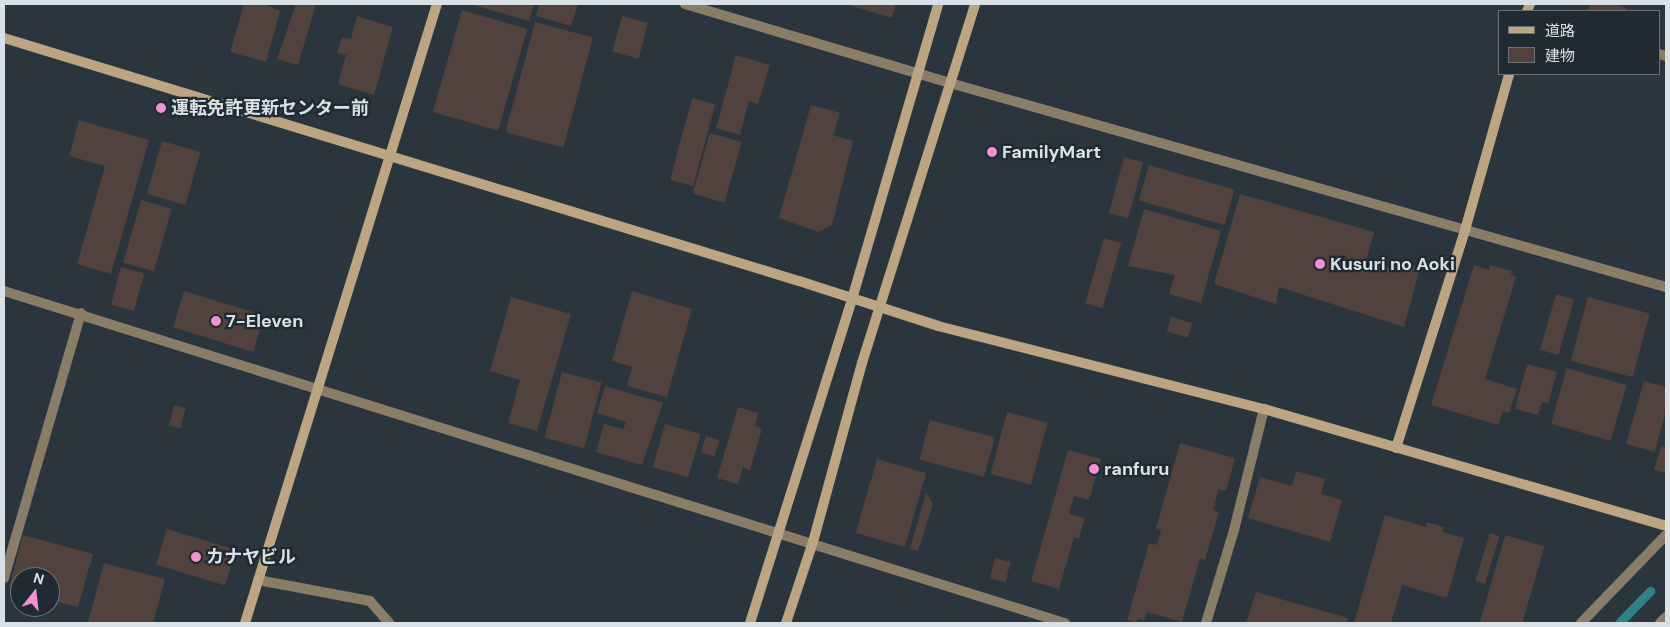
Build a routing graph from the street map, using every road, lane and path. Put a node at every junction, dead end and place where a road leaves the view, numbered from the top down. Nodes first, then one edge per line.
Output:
1 (437, 4) edge
2 (687, 4) edge
3 (938, 4) edge
4 (975, 4) edge
5 (4, 38) edge
6 (916, 73) junction
7 (1509, 75) edge
8 (950, 83) junction
9 (392, 156) junction
10 (1465, 230) junction
11 (1666, 287) edge
12 (4, 291) edge
13 (852, 299) junction
14 (882, 308) junction
15 (81, 313) junction
16 (315, 389) junction
17 (1264, 409) junction
18 (1396, 448) junction
19 (1666, 526) edge
20 (780, 532) junction
21 (1666, 535) edge
22 (813, 542) junction
23 (4, 578) edge
24 (258, 580) junction
25 (1666, 617) edge
26 (245, 623) edge
27 (389, 623) edge
28 (750, 623) edge
29 (786, 623) edge
30 (1065, 623) edge
31 (1206, 623) edge
32 (1581, 623) edge
33 (1660, 623) edge

1 - 9 street
2 - 6 street
3 - 6 street
4 - 8 street
5 - 9 street
6 - 8 street
6 - 13 street
7 - 10 street
8 - 10 street
8 - 14 street
9 - 13 street
9 - 16 street
10 - 11 street
10 - 18 street
12 - 15 street
13 - 14 street
13 - 20 street
14 - 17 street
14 - 22 street
15 - 16 street
15 - 23 street
16 - 20 street
16 - 24 street
17 - 18 street
17 - 31 street
18 - 19 street
20 - 22 street
20 - 28 street
21 - 32 street
22 - 29 street
22 - 30 street
24 - 26 street
24 - 27 street
25 - 33 street

